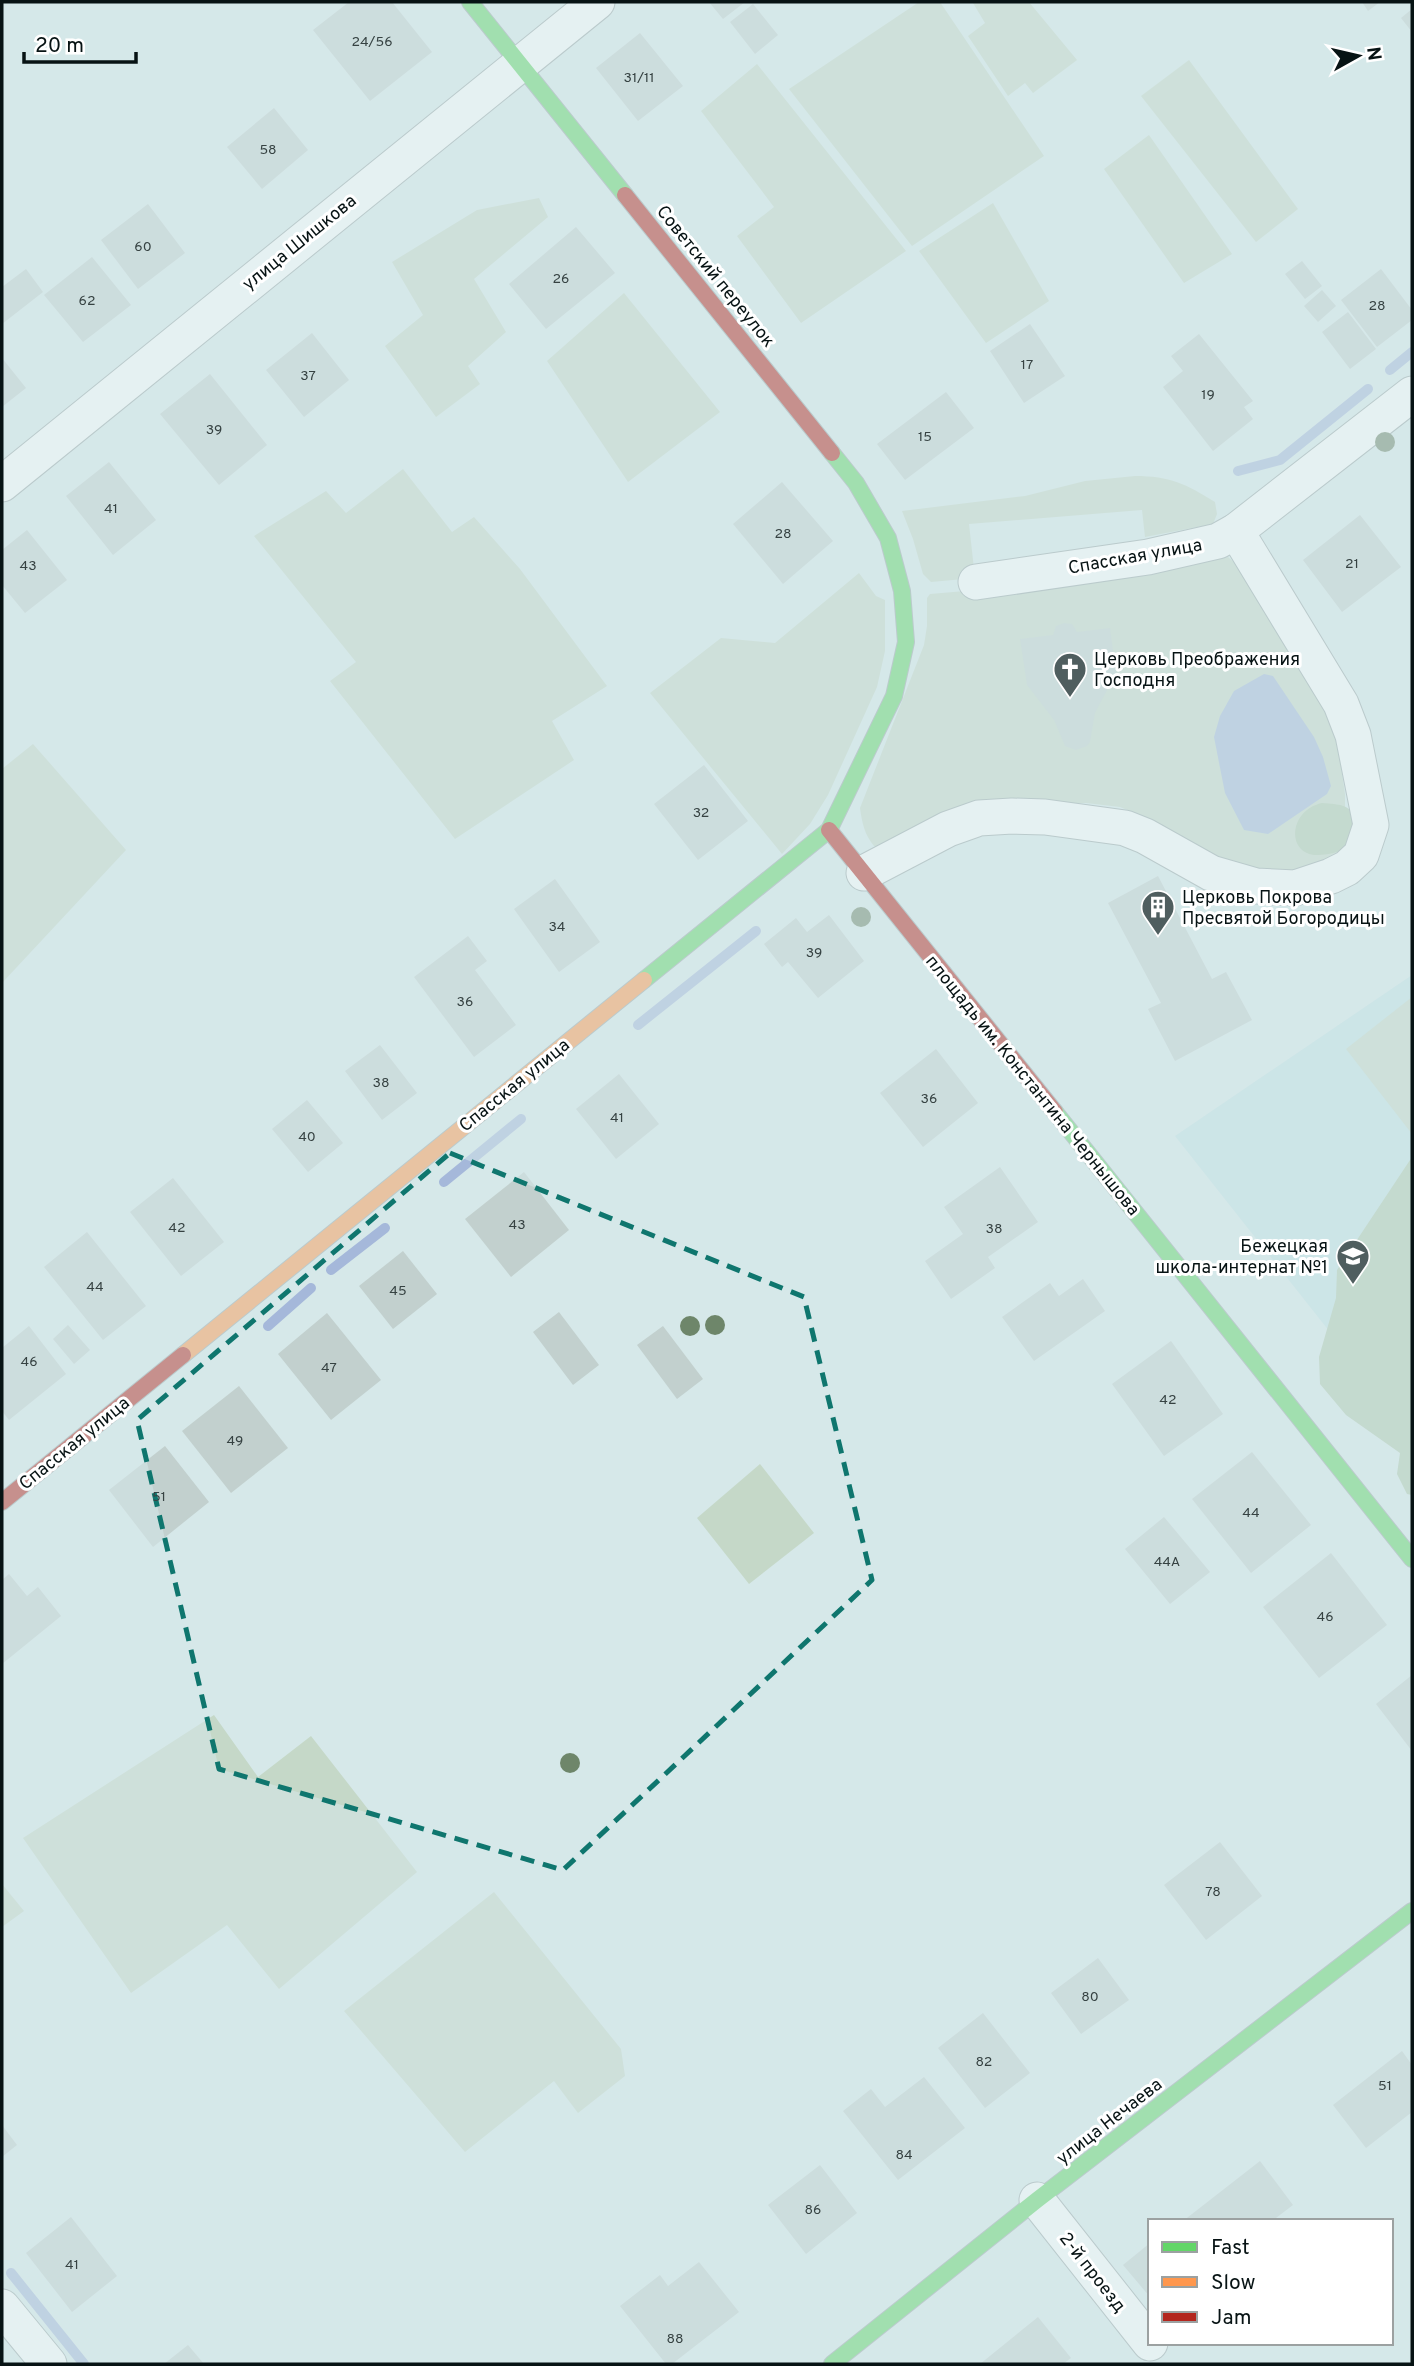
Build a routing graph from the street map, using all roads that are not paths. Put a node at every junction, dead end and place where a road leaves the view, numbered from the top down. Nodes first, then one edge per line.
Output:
1 (470, 2) edge
2 (597, 2) edge
3 (520, 62) junction
4 (1412, 394) edge
5 (2, 484) edge
6 (1236, 531) junction
7 (976, 582) dead end
8 (902, 591) joint
9 (829, 830) junction
10 (864, 873) junction
11 (2, 1502) edge
12 (1412, 1559) edge
13 (1412, 1911) edge
14 (1037, 2200) junction
15 (2, 2307) edge
16 (1148, 2340) edge
17 (1152, 2345) edge
18 (49, 2364) edge
19 (832, 2364) edge
20 (1167, 2364) edge

1 - 3 street, Советский переулок
2 - 3 street, улица Шишкова
3 - 5 street, улица Шишкова
3 - 8 street, Советский переулок
4 - 6 street, Спасская улица
6 - 7 street, Спасская улица
6 - 10 street
8 - 9 street, Спасская улица
9 - 10 street, площадь им. Константина Чернышова
9 - 11 street, Спасская улица
10 - 12 street, площадь им. Константина Чернышова
13 - 14 street, улица Нечаева
14 - 16 street, 2-й проезд
14 - 19 street, улица Нечаева
15 - 18 street
17 - 20 street, 2-й проезд

